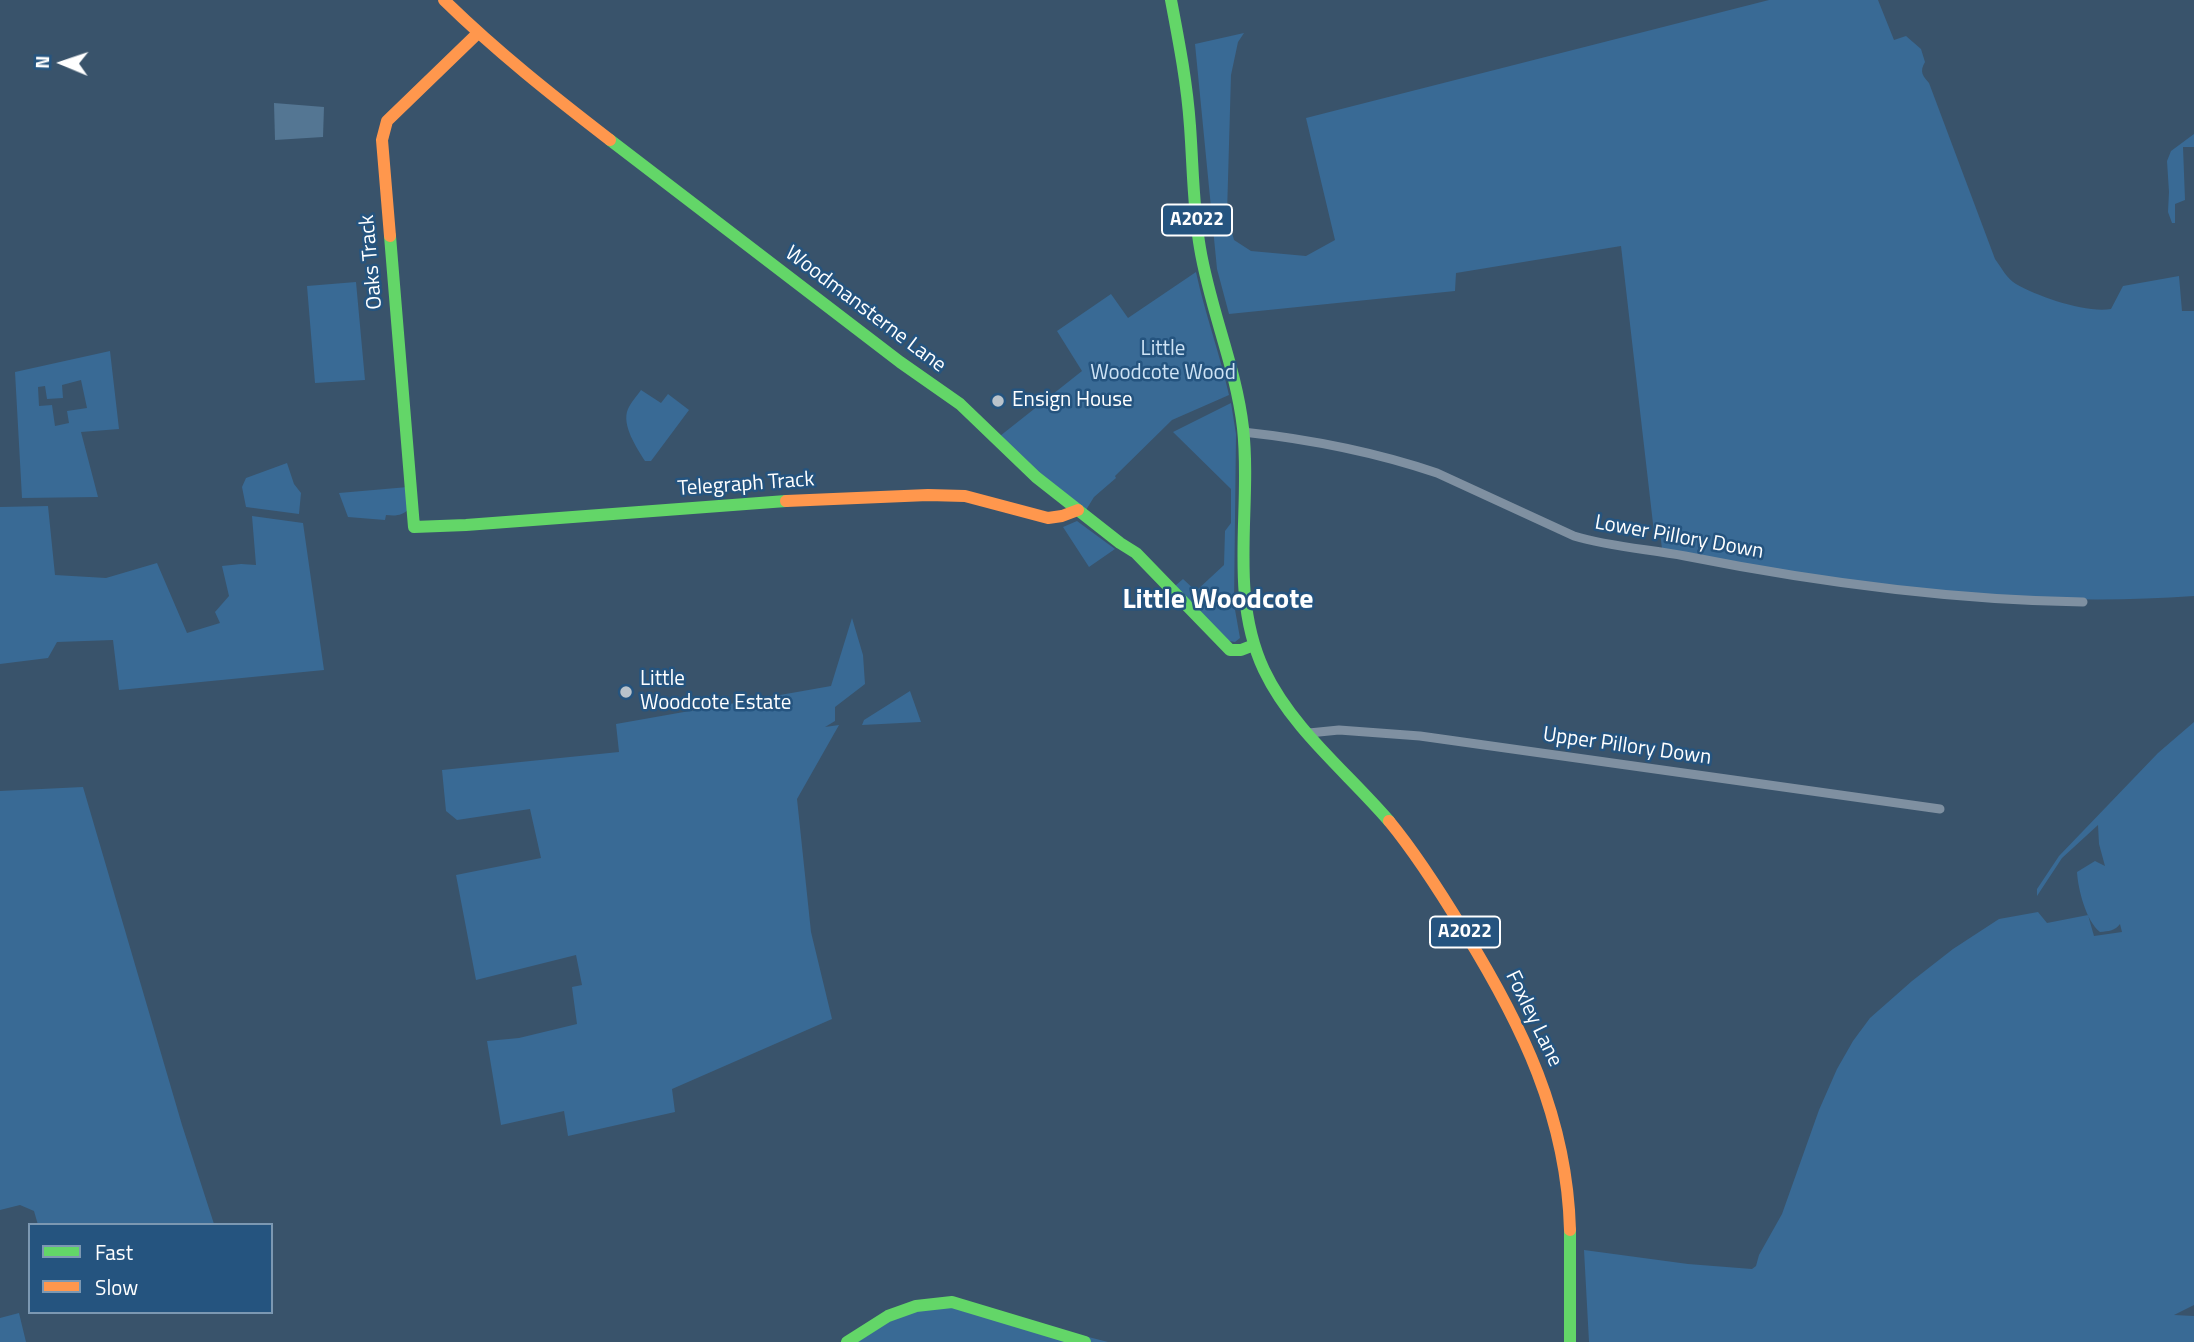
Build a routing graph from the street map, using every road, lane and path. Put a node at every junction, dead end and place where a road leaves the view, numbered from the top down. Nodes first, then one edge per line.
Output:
1 (444, 0) edge
2 (1171, 0) edge
3 (478, 33) junction
4 (1244, 432) junction
5 (1078, 510) junction
6 (414, 527) joint
7 (2083, 602) dead end
8 (1254, 645) junction
9 (1309, 733) junction
10 (1940, 809) dead end
11 (847, 1342) edge
12 (1085, 1342) edge
13 (1570, 1342) edge

1 - 3 street, Woodmansterne Lane
2 - 4 street, A2022
3 - 5 street, Woodmansterne Lane
3 - 6 street, Oaks Track
4 - 7 street, Lower Pillory Down
4 - 8 street, A2022
5 - 6 street, Telegraph Track
5 - 8 street, Woodmansterne Lane
8 - 9 street, Foxley Lane / A2022
9 - 10 street, Upper Pillory Down
9 - 13 street, Foxley Lane / A2022
11 - 12 street

